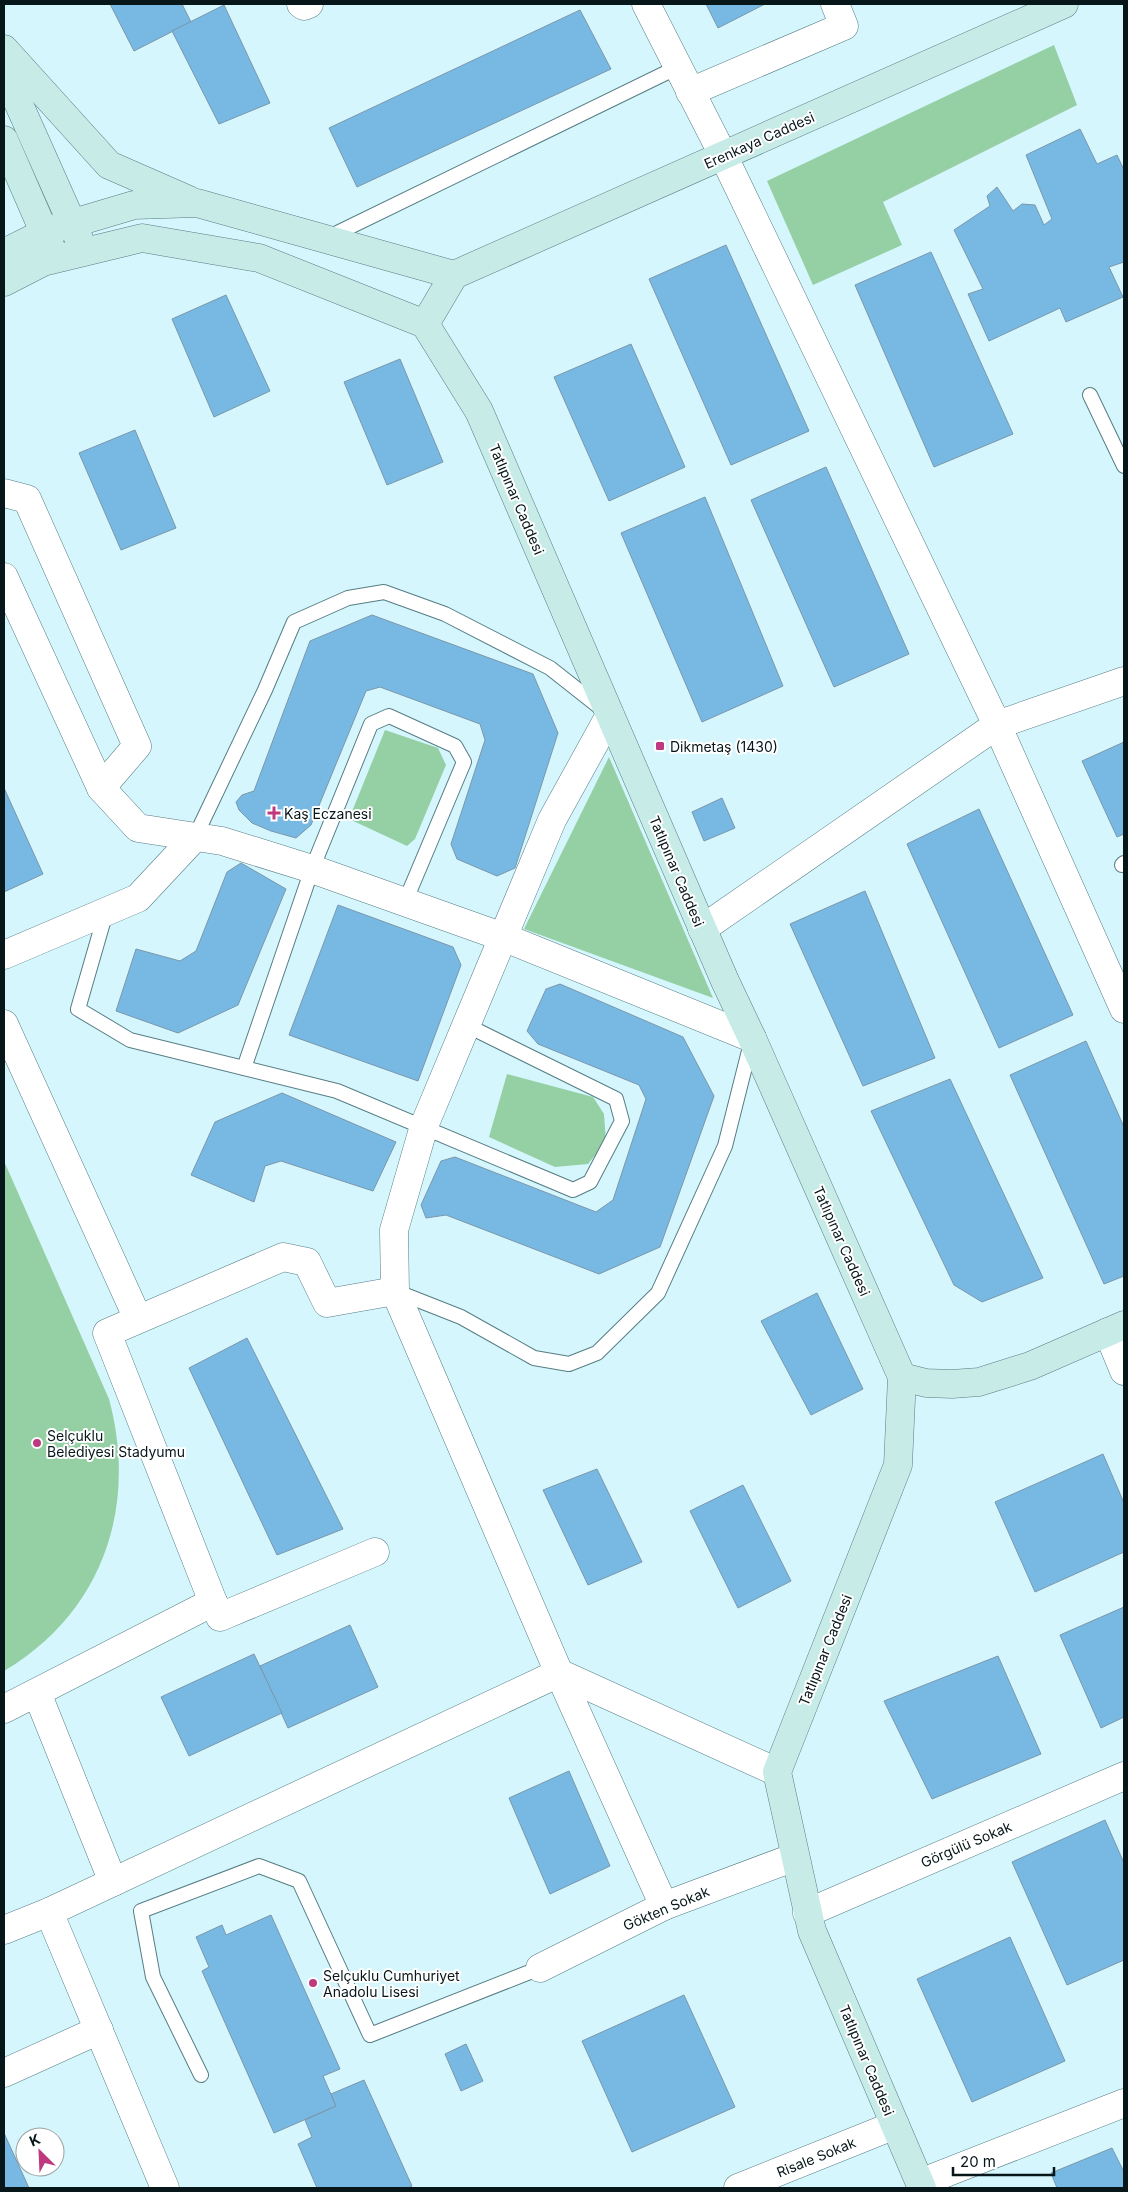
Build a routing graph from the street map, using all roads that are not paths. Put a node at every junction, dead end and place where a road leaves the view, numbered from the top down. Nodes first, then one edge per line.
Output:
1 (301, 4) edge
2 (309, 4) edge
3 (646, 4) edge
4 (835, 4) edge
5 (1064, 4) edge
6 (4, 49) edge
7 (4, 62) edge
8 (678, 66) junction
9 (690, 92) junction
10 (4, 140) edge
11 (723, 156) junction
12 (197, 204) junction
13 (73, 223) junction
14 (43, 233) junction
15 (324, 239) junction
16 (4, 252) edge
17 (84, 252) junction
18 (56, 259) junction
19 (454, 276) junction
20 (4, 282) edge
21 (425, 324) junction
22 (1090, 395) dead end
23 (1124, 466) edge
24 (4, 493) edge
25 (4, 577) edge
26 (13, 623) edge
27 (1124, 681) edge
28 (610, 715) junction
29 (997, 725) junction
30 (101, 788) junction
31 (195, 837) junction
32 (312, 869) junction
33 (405, 902) junction
34 (106, 912) junction
35 (702, 929) junction
36 (503, 937) junction
37 (4, 955) edge
38 (1121, 992) edge
39 (4, 1024) edge
40 (466, 1025) junction
41 (752, 1038) junction
42 (244, 1068) junction
43 (424, 1126) junction
44 (395, 1291) junction
45 (138, 1319) junction
46 (1116, 1329) edge
47 (1124, 1371) edge
48 (902, 1377) junction
49 (375, 1552) dead end
50 (213, 1602) junction
51 (559, 1673) junction
52 (37, 1693) junction
53 (4, 1709) edge
54 (777, 1772) junction
55 (1124, 1776) edge
56 (795, 1857) junction
57 (113, 1882) junction
58 (664, 1906) junction
59 (49, 1912) junction
60 (808, 1913) junction
61 (4, 1930) edge
62 (540, 1968) joint
63 (99, 2030) junction
64 (4, 2073) edge
65 (201, 2075) dead end
66 (1124, 2103) edge
67 (895, 2125) junction
68 (921, 2186) edge
69 (165, 2188) edge
70 (738, 2188) edge

1 - 2 street
3 - 8 street
4 - 9 street
5 - 11 street, Erenkaya Caddesi
6 - 12 street
7 - 13 street
8 - 9 street
8 - 15 lane
9 - 11 street
10 - 14 street
11 - 19 street, Erenkaya Caddesi
11 - 29 street
12 - 13 street
12 - 15 street
13 - 14 street
13 - 17 street
14 - 16 street
14 - 18 street
15 - 19 street
17 - 18 street
17 - 21 street
18 - 20 street
19 - 21 street
21 - 28 street, Tatlıpınar Caddesi
22 - 23 lane
24 - 30 street
25 - 26 street
26 - 30 street
27 - 29 street
28 - 31 lane
28 - 35 street, Tatlıpınar Caddesi
28 - 36 street
29 - 35 street
29 - 38 street
30 - 31 street
31 - 32 street
31 - 34 street
32 - 33 street
32 - 33 lane
32 - 42 lane
33 - 36 street
34 - 37 street
34 - 42 lane
35 - 41 street, Tatlıpınar Caddesi
36 - 40 street
36 - 41 street
39 - 45 street
40 - 43 street
40 - 43 lane
41 - 44 lane
41 - 48 street, Tatlıpınar Caddesi
42 - 43 lane
43 - 44 street
44 - 45 street
44 - 51 street
45 - 50 street
46 - 47 street
46 - 48 street
48 - 54 street, Tatlıpınar Caddesi
49 - 50 street
50 - 52 street
51 - 54 street
51 - 57 street
51 - 58 street
52 - 53 street
52 - 57 street
54 - 56 street, Tatlıpınar Caddesi
55 - 60 street, Görgülü Sokak
56 - 58 street, Gökten Sokak
56 - 60 street, Tatlıpınar Caddesi
57 - 59 street
58 - 62 street, Gökten Sokak
59 - 61 street
59 - 63 street
60 - 67 street, Tatlıpınar Caddesi
62 - 65 lane
63 - 64 street
63 - 69 street
66 - 68 street
67 - 68 street, Tatlıpınar Caddesi
67 - 70 street, Risale Sokak

